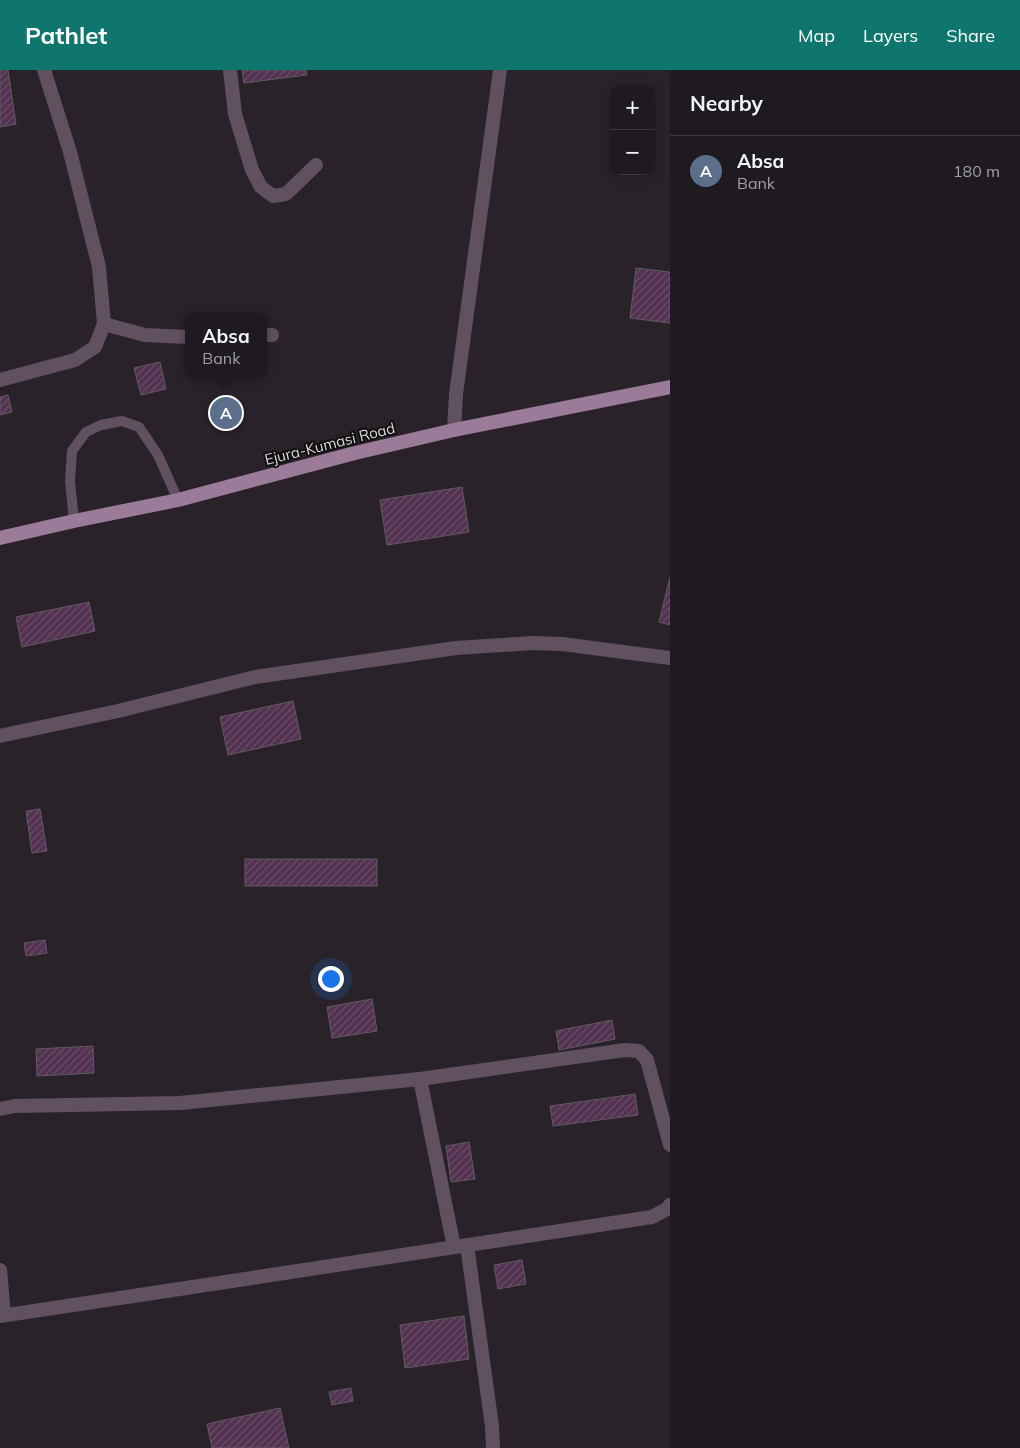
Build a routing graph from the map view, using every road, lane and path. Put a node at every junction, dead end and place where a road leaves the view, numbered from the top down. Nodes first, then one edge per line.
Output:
1 (44, 70) edge
2 (230, 70) edge
3 (500, 70) edge
4 (316, 165) dead end
5 (104, 324) junction
6 (185, 337) edge
7 (0, 380) edge
8 (670, 387) edge
9 (454, 430) junction
10 (178, 500) junction
11 (74, 521) junction
12 (0, 538) edge
13 (670, 658) edge
14 (0, 736) edge
15 (420, 1079) junction
16 (0, 1108) edge
17 (670, 1145) edge
18 (670, 1205) edge
19 (460, 1246) junction
20 (0, 1270) edge
21 (2, 1315) edge
22 (493, 1448) edge

1 - 5 street
2 - 4 street
3 - 9 street
5 - 6 street
5 - 7 street
8 - 9 main road, Ejura-Kumasi Road
9 - 10 main road, Ejura-Kumasi Road
10 - 11 main road, Ejura-Kumasi Road
10 - 11 lane
11 - 12 main road, Ejura-Kumasi Road
13 - 14 street
15 - 16 street
15 - 17 street
15 - 19 street
18 - 19 street
19 - 21 street
19 - 22 street
20 - 21 street

